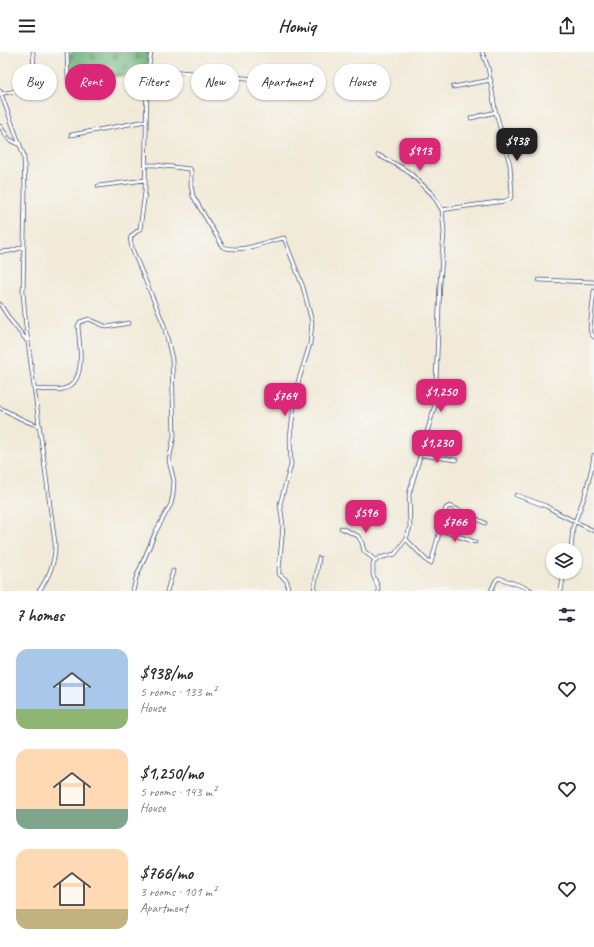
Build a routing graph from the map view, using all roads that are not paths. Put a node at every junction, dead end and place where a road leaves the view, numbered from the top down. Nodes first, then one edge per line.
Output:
1 (33, 52) edge
2 (67, 52) edge
3 (151, 52) edge
4 (482, 52) edge
5 (67, 64) edge
6 (150, 64) edge
7 (183, 72) edge
8 (247, 78) edge
9 (491, 80) junction
10 (454, 87) dead end
11 (1, 92) edge
12 (146, 100) edge
13 (496, 112) junction
14 (471, 118) dead end
15 (146, 121) junction
16 (0, 126) edge
17 (71, 134) dead end
18 (20, 145) junction
19 (378, 155) dead end
20 (146, 165) junction
21 (145, 180) junction
22 (98, 186) dead end
23 (442, 210) junction
24 (23, 247) junction
25 (0, 252) edge
26 (539, 280) dead end
27 (594, 282) edge
28 (594, 291) edge
29 (0, 304) edge
30 (129, 323) dead end
31 (594, 337) edge
32 (28, 342) junction
33 (35, 389) junction
34 (0, 408) edge
35 (40, 426) junction
36 (594, 454) edge
37 (421, 455) junction
38 (456, 460) dead end
39 (593, 467) edge
40 (516, 495) dead end
41 (575, 521) junction
42 (485, 523) dead end
43 (340, 528) dead end
44 (440, 530) junction
45 (594, 531) edge
46 (406, 540) junction
47 (475, 542) dead end
48 (572, 543) edge
49 (319, 558) dead end
50 (375, 560) junction
51 (173, 571) dead end
52 (563, 579) edge
53 (39, 591) edge
54 (133, 591) edge
55 (167, 591) edge
56 (288, 591) edge
57 (314, 591) edge
58 (378, 591) edge
59 (491, 591) edge
60 (532, 591) edge
61 (561, 591) edge

1 - 11 street
2 - 5 street
3 - 6 street
4 - 9 street
7 - 8 street
9 - 10 street
9 - 13 street
11 - 18 street
12 - 15 street
13 - 14 street
13 - 23 street
15 - 17 street
15 - 20 street
16 - 18 street
18 - 24 street
19 - 23 street
20 - 21 street
20 - 56 street
21 - 22 street
21 - 54 street
23 - 37 street
24 - 25 street
24 - 32 street
26 - 27 street
28 - 31 street
29 - 32 street
30 - 33 street
32 - 33 street
33 - 35 street
34 - 35 street
35 - 53 street
36 - 39 street
37 - 38 street
37 - 46 street
39 - 41 street
40 - 41 street
41 - 45 street
41 - 48 street
42 - 44 street
43 - 50 street
44 - 46 street
44 - 47 street
46 - 50 street
49 - 57 street
50 - 58 street
51 - 55 street
52 - 61 street
59 - 60 street

